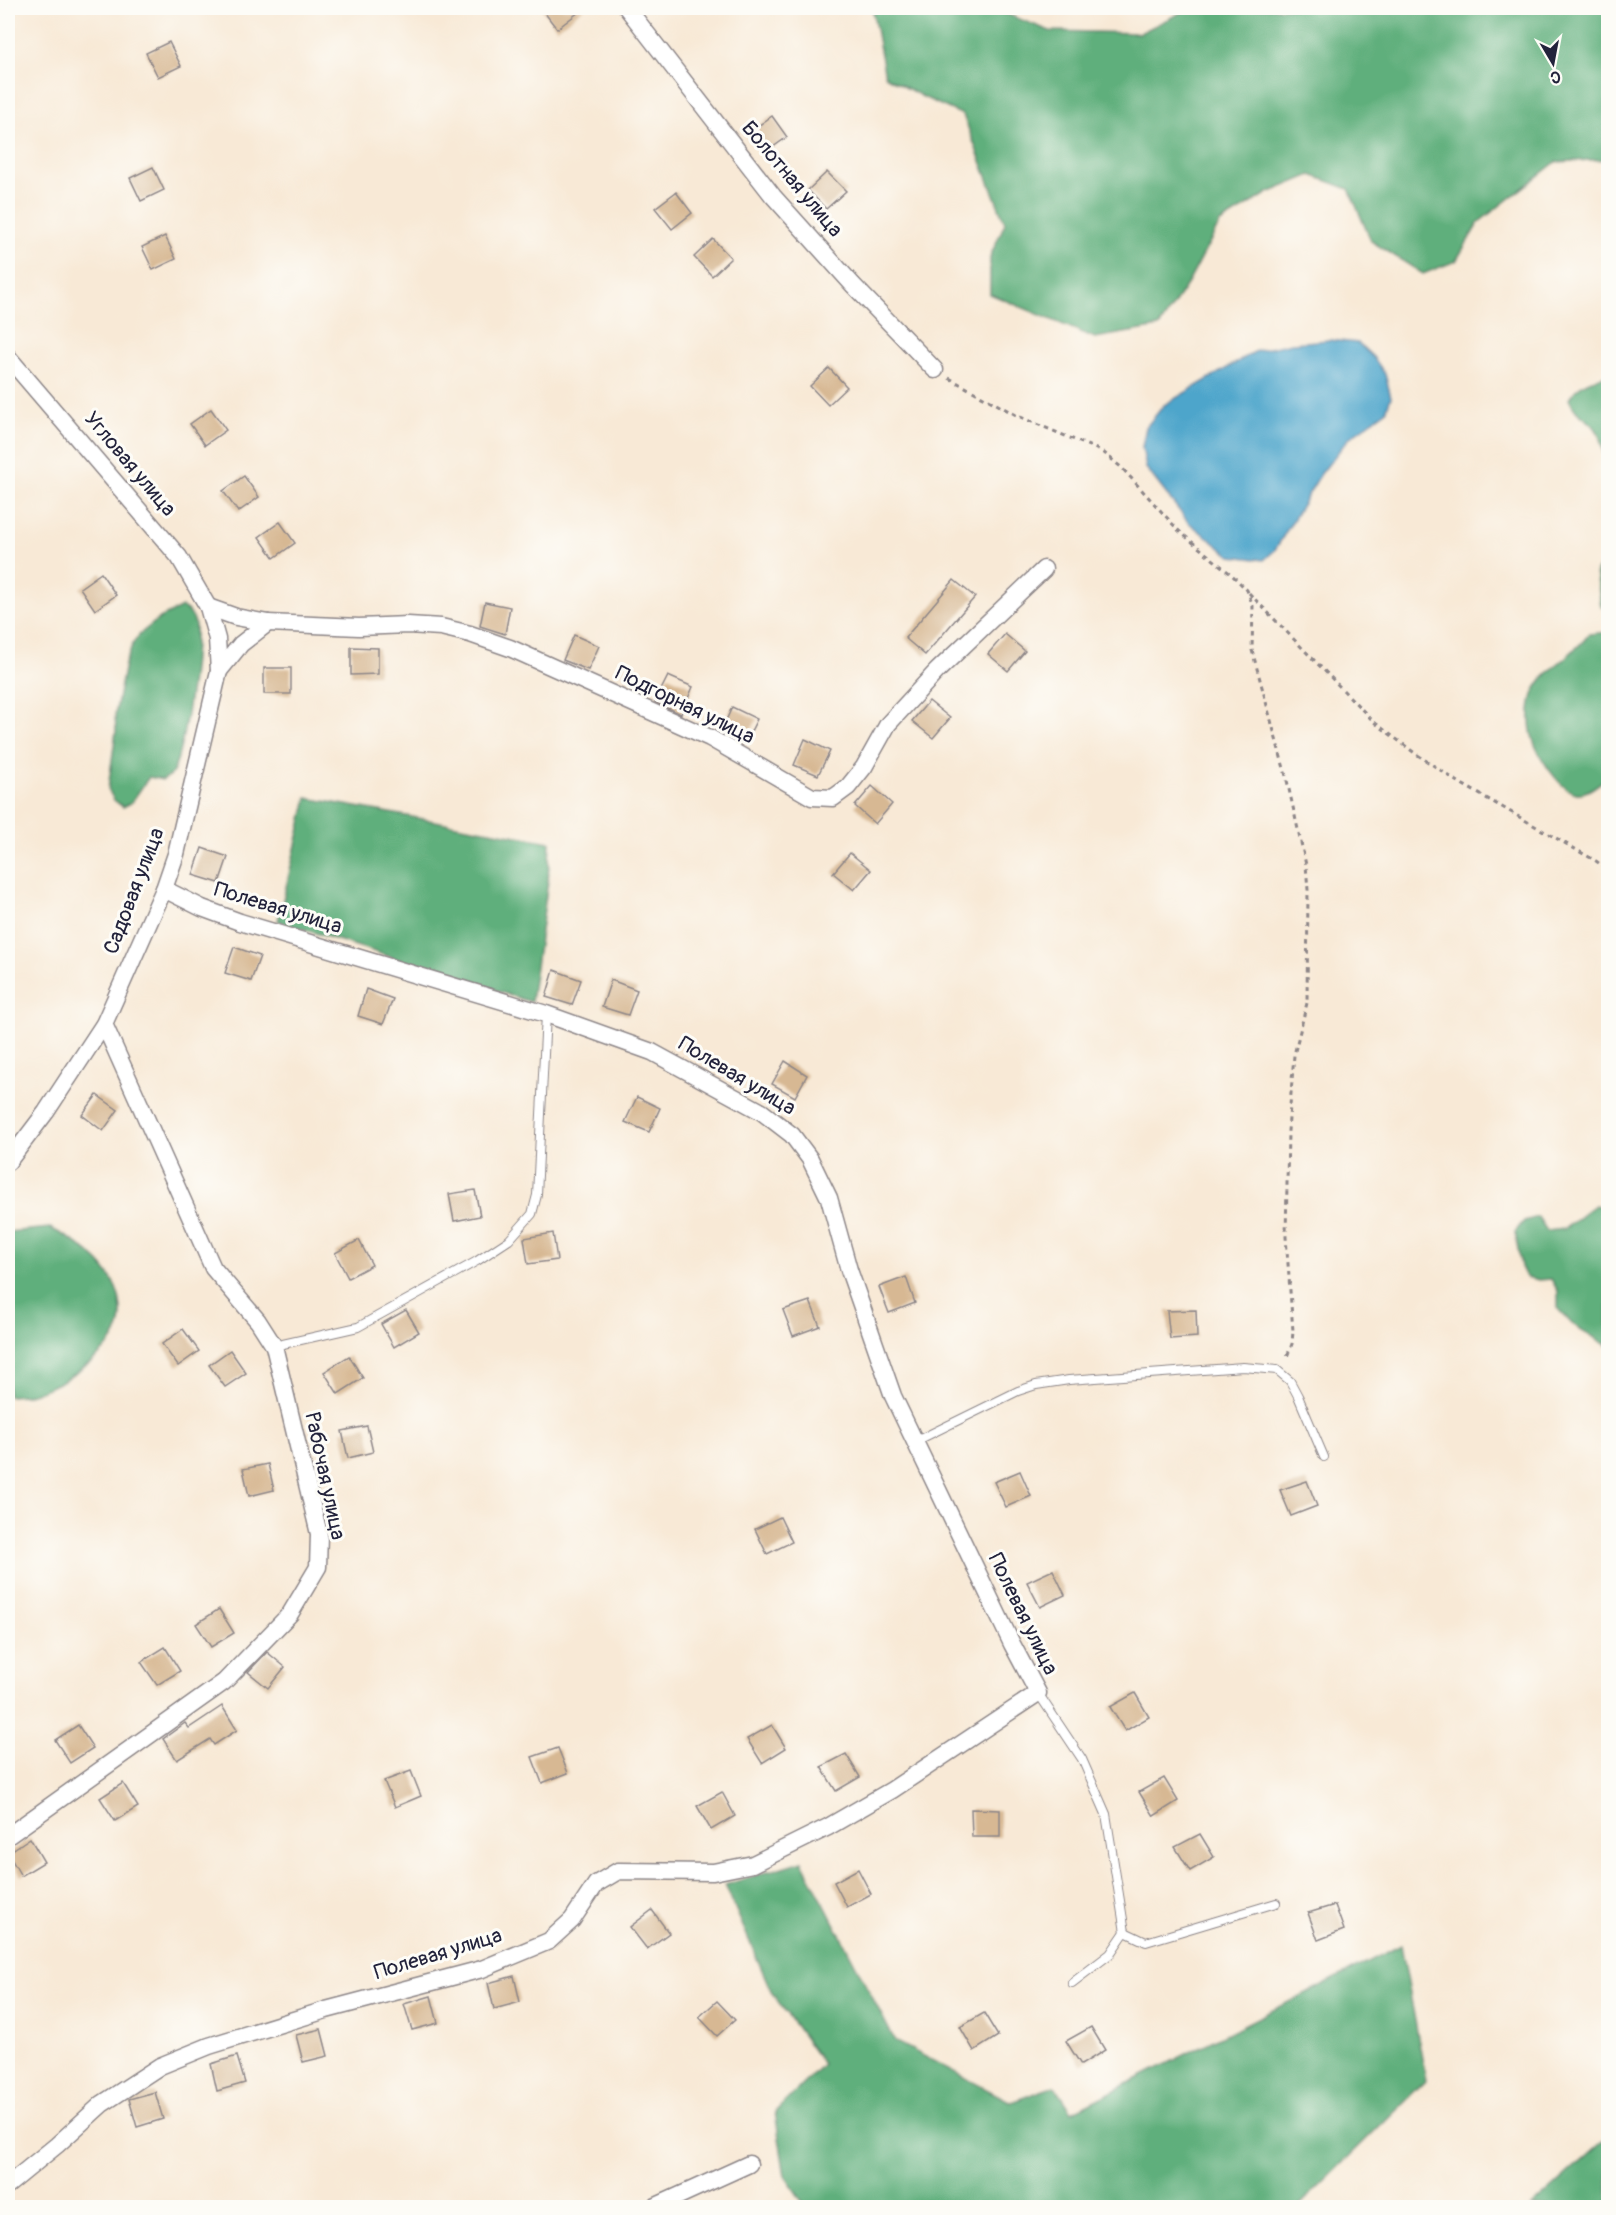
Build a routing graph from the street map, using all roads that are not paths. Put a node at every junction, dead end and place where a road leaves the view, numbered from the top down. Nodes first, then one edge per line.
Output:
1 (627, 8) edge
2 (8, 357) edge
3 (934, 370) road end
4 (1044, 569) dead end
5 (208, 608) junction
6 (268, 622) junction
7 (219, 671) junction
8 (164, 889) junction
9 (546, 1014) junction
10 (104, 1024) junction
11 (8, 1162) edge
12 (274, 1346) junction
13 (914, 1442) junction
14 (1324, 1457) dead end
15 (1038, 1693) junction
16 (8, 1836) edge
17 (1276, 1903) dead end
18 (1125, 1932) junction
19 (1072, 1983) dead end
20 (749, 2164) dead end
21 (8, 2185) edge
22 (652, 2208) edge

1 - 3 street, Болотная улица
2 - 5 street, Угловая улица
4 - 6 street, Подгорная улица
5 - 6 street, Подгорная улица
5 - 7 street, Садовая улица
6 - 7 street
7 - 8 street, Садовая улица
8 - 9 street, Полевая улица
8 - 10 street, Садовая улица
9 - 12 lane
9 - 13 street, Полевая улица
10 - 11 street, Садовая улица
10 - 12 street, Рабочая улица
12 - 16 street, Рабочая улица
13 - 14 lane
13 - 15 street, Полевая улица
15 - 18 lane
15 - 21 street, Полевая улица
17 - 18 lane
18 - 19 lane
20 - 22 street

